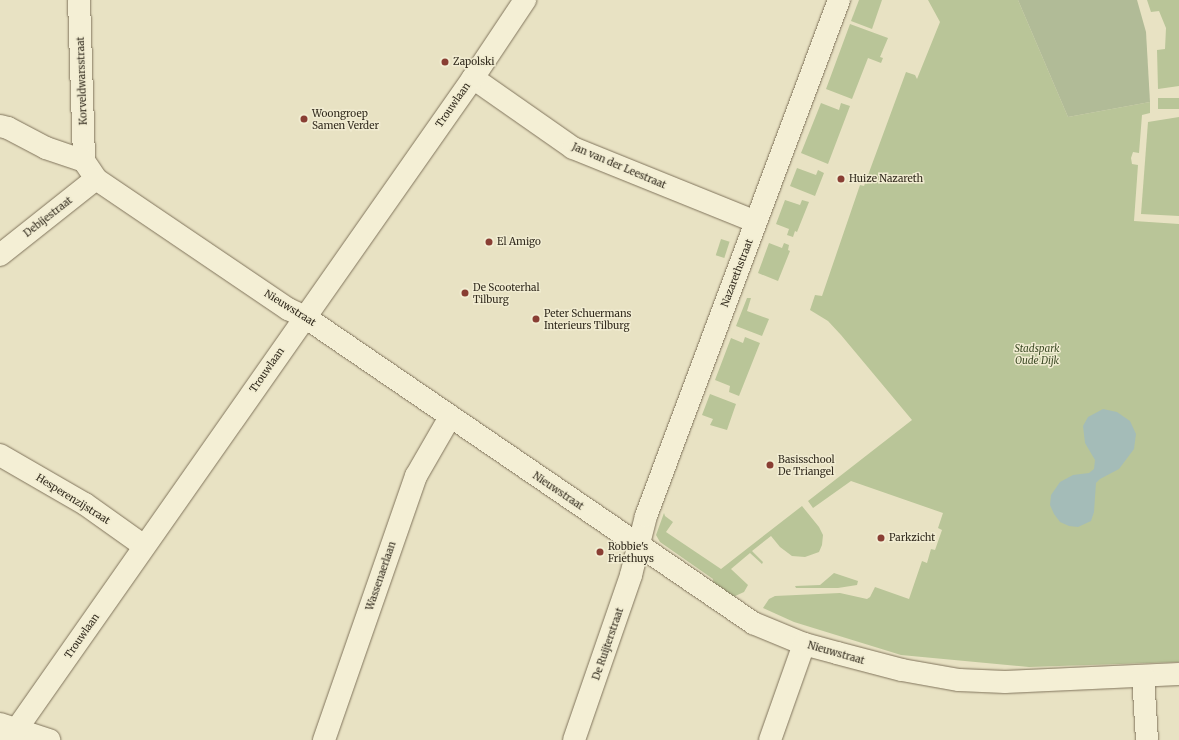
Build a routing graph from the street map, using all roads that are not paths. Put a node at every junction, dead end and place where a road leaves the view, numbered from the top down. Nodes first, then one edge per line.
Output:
1 (79, 0) edge
2 (525, 0) edge
3 (839, 0) edge
4 (473, 78) junction
5 (0, 126) edge
6 (90, 170) junction
7 (756, 222) junction
8 (0, 255) edge
9 (305, 317) junction
10 (450, 417) junction
11 (0, 455) edge
12 (144, 546) junction
13 (638, 546) junction
14 (804, 644) junction
15 (1179, 674) edge
16 (1143, 676) junction
17 (8, 731) edge
18 (49, 740) edge
19 (324, 740) edge
20 (574, 740) edge
21 (770, 740) edge
22 (1147, 740) edge

1 - 6 street, Korveldwarsstraat
2 - 4 street, Trouwlaan
3 - 7 street, Nazarethstraat
4 - 7 street, Jan van der Leestraat
4 - 9 street, Trouwlaan
5 - 6 street, Nieuwstraat
6 - 8 street, Debijestraat
6 - 9 street, Nieuwstraat
7 - 13 street, Nazarethstraat
9 - 10 street, Nieuwstraat
9 - 12 street, Trouwlaan
10 - 13 street, Nieuwstraat
10 - 19 street, Wassenaerlaan
11 - 12 street, Hesperenzijstraat
12 - 17 street, Trouwlaan
13 - 14 street, Nieuwstraat
13 - 20 street, De Ruijterstraat
14 - 16 street, Nieuwstraat
14 - 21 street
15 - 16 street, Nieuwstraat
16 - 22 street
17 - 18 street

